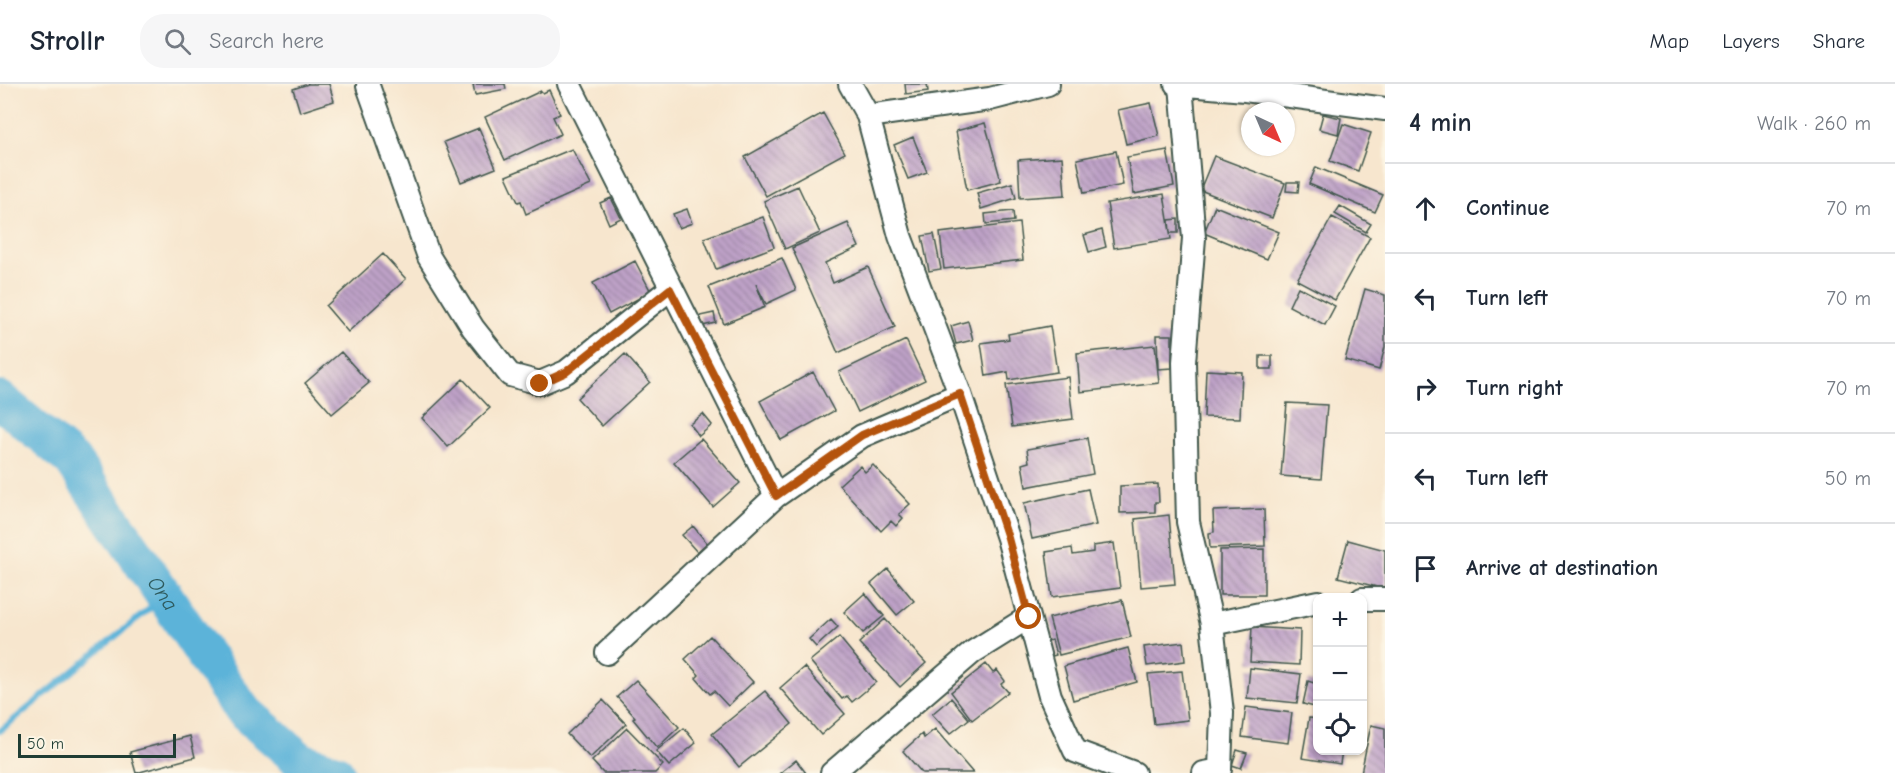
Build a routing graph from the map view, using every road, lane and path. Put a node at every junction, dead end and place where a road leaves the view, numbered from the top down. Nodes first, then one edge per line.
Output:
1 (568, 84) edge
2 (850, 84) edge
3 (1048, 84) edge
4 (1176, 84) edge
5 (1181, 85) edge
6 (368, 86) dead end
7 (1385, 109) edge
8 (868, 116) junction
9 (670, 289) junction
10 (960, 394) junction
11 (776, 496) junction
12 (1367, 599) edge
13 (1385, 599) edge
14 (1313, 603) edge
15 (1029, 617) junction
16 (1212, 624) junction
17 (607, 653) dead end
18 (1216, 772) edge
19 (832, 773) edge
20 (1134, 773) edge

1 - 9 street
2 - 8 street
3 - 8 street
4 - 5 street
5 - 7 street
5 - 16 street
6 - 9 street
8 - 10 street
9 - 11 street
10 - 11 street
10 - 15 street
11 - 17 street
12 - 13 street
14 - 16 street
15 - 19 street
15 - 20 street
16 - 18 street

